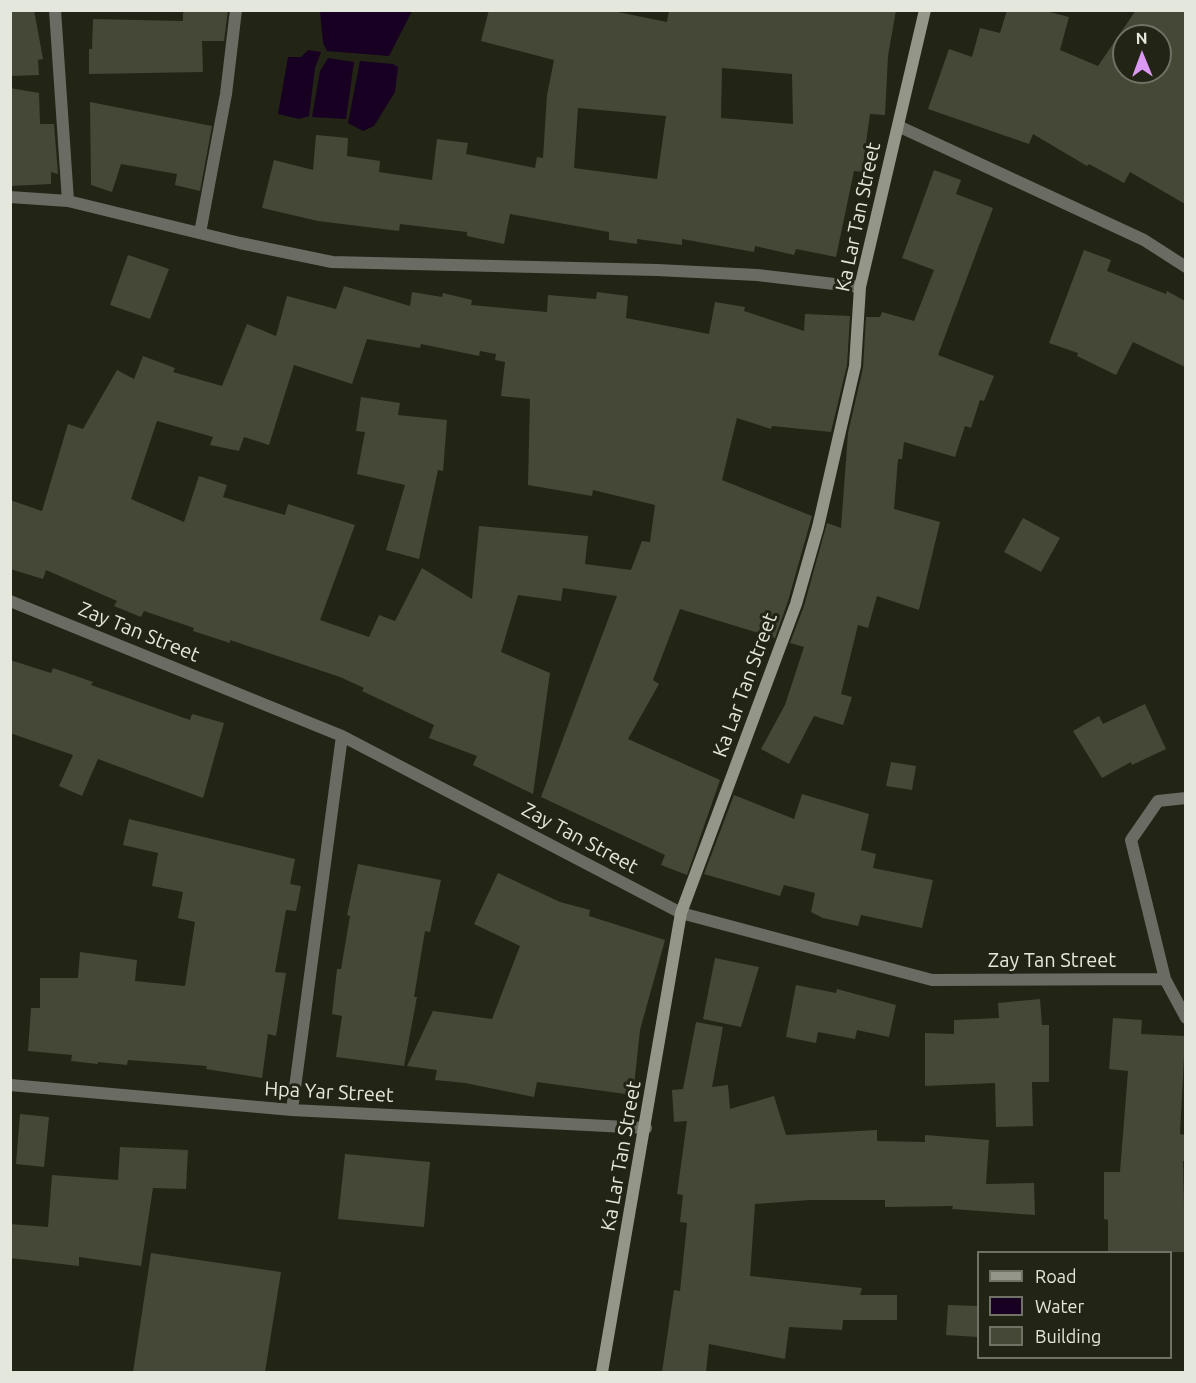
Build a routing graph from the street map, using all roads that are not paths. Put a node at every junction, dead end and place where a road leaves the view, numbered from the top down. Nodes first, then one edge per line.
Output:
1 (55, 10) edge
2 (236, 10) edge
3 (925, 10) edge
4 (898, 126) junction
5 (10, 197) edge
6 (68, 201) junction
7 (200, 233) junction
8 (1185, 267) edge
9 (860, 287) junction
10 (10, 602) edge
11 (342, 736) junction
12 (1185, 798) edge
13 (681, 913) junction
14 (1165, 979) junction
15 (1185, 1018) edge
16 (10, 1085) edge
17 (292, 1110) junction
18 (646, 1128) junction
19 (602, 1372) edge

1 - 6 street
2 - 7 street
3 - 4 street, Ka Lar Tan Street
4 - 8 street
4 - 9 street, Ka Lar Tan Street
5 - 6 street
6 - 7 street
7 - 9 street
9 - 13 street, Ka Lar Tan Street
10 - 11 street, Zay Tan Street
11 - 13 street, Zay Tan Street
11 - 17 street
12 - 14 street
13 - 14 street, Zay Tan Street
13 - 18 street, Ka Lar Tan Street
14 - 15 street
16 - 17 street, Hpa Yar Street
17 - 18 street, Hpa Yar Street
18 - 19 street, Ka Lar Tan Street

